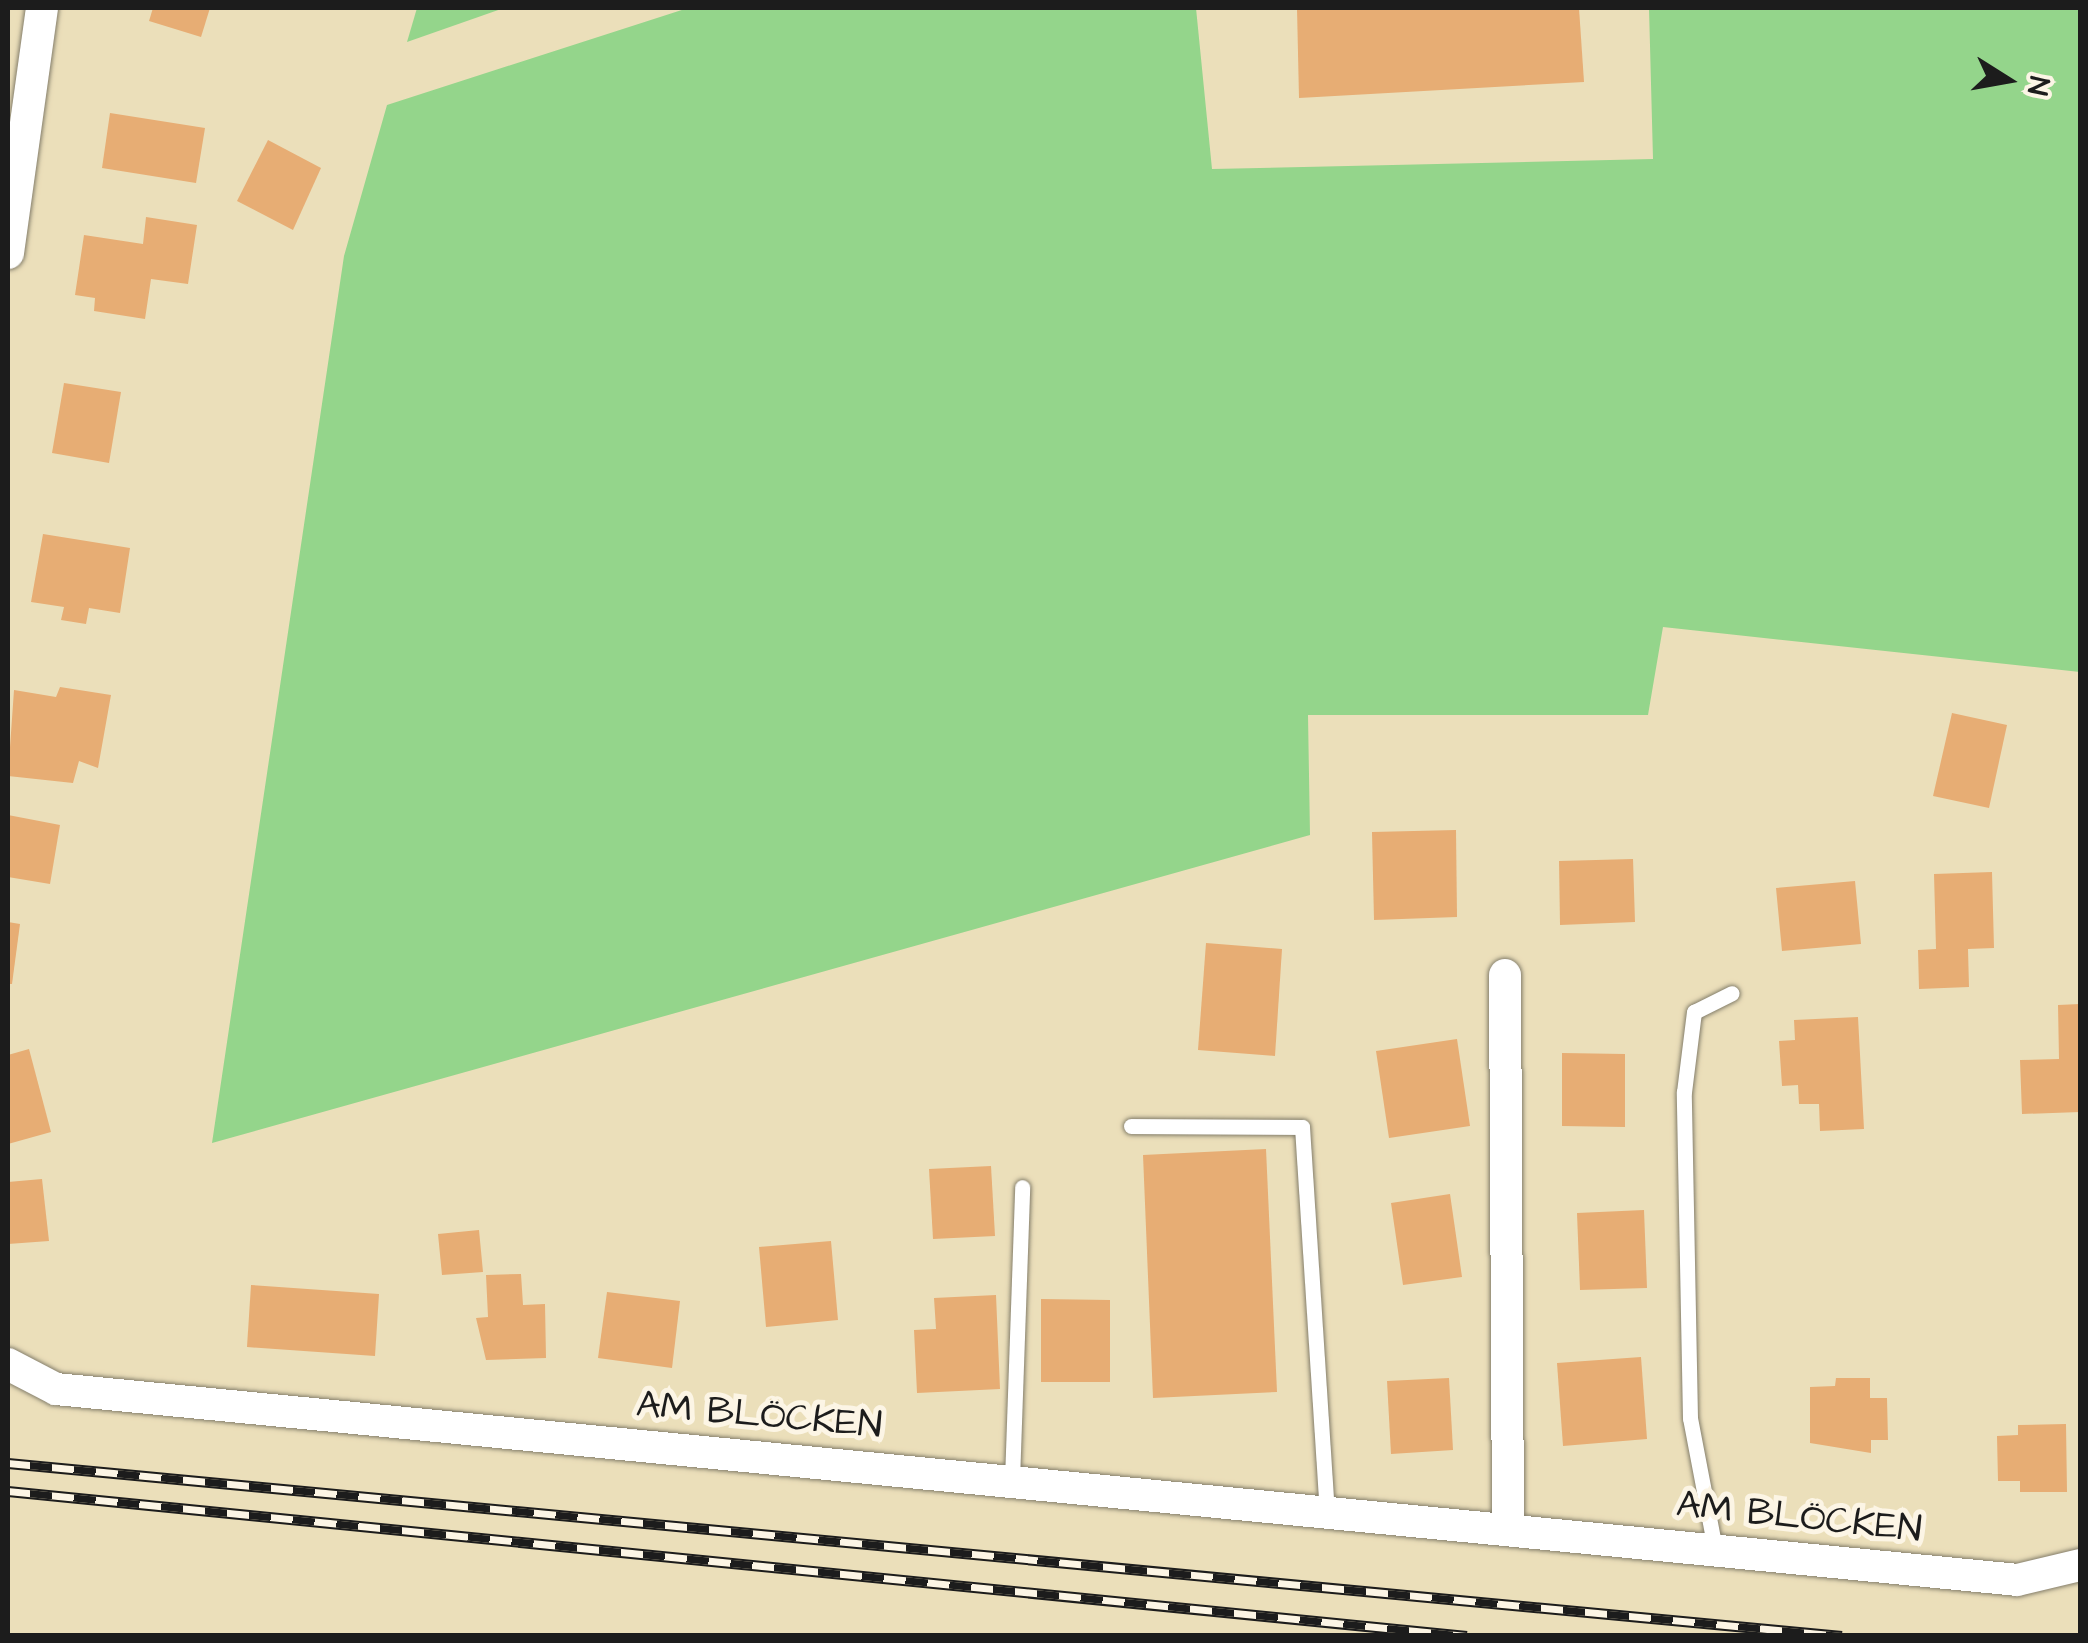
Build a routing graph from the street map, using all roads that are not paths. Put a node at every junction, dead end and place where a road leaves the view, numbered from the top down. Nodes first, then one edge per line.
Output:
1 (42, 8) edge
2 (12, 196) edge
3 (8, 253) edge
4 (1504, 975) dead end
5 (1732, 993) dead end
6 (1131, 1126) dead end
7 (1022, 1187) dead end
8 (8, 1364) edge
9 (1012, 1480) junction
10 (1328, 1510) junction
11 (1508, 1528) junction
12 (1714, 1550) junction
13 (2080, 1565) edge

1 - 2 street
2 - 3 street
4 - 11 street
5 - 12 lane
6 - 10 lane
7 - 9 lane
8 - 9 street, AM BLÖCKEN
9 - 10 street, AM BLÖCKEN
10 - 11 street, AM BLÖCKEN
11 - 12 street, AM BLÖCKEN
12 - 13 street, AM BLÖCKEN

